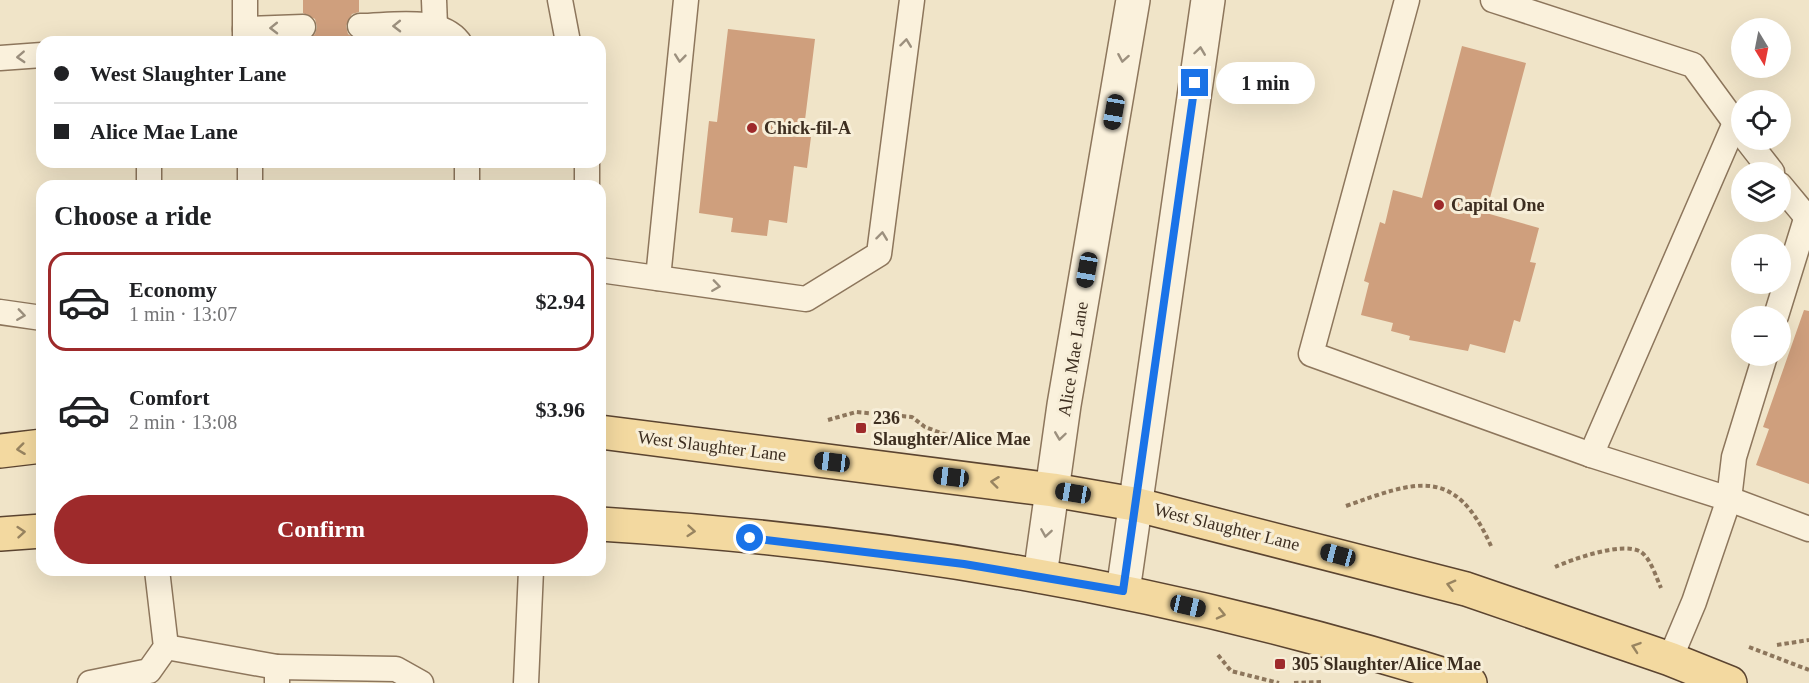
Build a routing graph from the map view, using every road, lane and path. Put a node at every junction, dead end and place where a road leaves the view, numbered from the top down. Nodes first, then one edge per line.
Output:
1 (245, 0) edge
2 (434, 0) edge
3 (560, 0) edge
4 (686, 0) edge
5 (912, 0) edge
6 (1133, 0) edge
7 (1208, 0) edge
8 (1407, 0) edge
9 (1493, 0) edge
10 (435, 26) junction
11 (303, 27) dead end
12 (360, 27) dead end
13 (245, 35) edge
14 (454, 36) edge
15 (567, 36) edge
16 (36, 55) edge
17 (0, 58) edge
18 (1731, 117) edge
19 (1732, 150) edge
20 (1755, 150) edge
21 (1764, 162) edge
22 (1791, 199) edge
23 (1807, 220) edge
24 (606, 271) edge
25 (658, 278) junction
26 (1779, 306) edge
27 (0, 312) edge
28 (36, 317) edge
29 (1762, 366) edge
30 (842, 418) dead end
31 (924, 427) dead end
32 (606, 433) edge
33 (36, 447) edge
34 (0, 451) edge
35 (1591, 454) junction
36 (1053, 490) junction
37 (1729, 499) junction
38 (1134, 504) junction
39 (1346, 506) dead end
40 (606, 525) edge
41 (1809, 529) edge
42 (36, 531) edge
43 (0, 534) edge
44 (1491, 546) dead end
45 (1555, 567) dead end
46 (158, 576) edge
47 (531, 576) edge
48 (1040, 576) junction
49 (1662, 589) dead end
50 (1123, 591) junction
51 (1809, 640) edge
52 (1777, 645) dead end
53 (166, 647) junction
54 (1754, 649) dead end
55 (1670, 659) junction
56 (1227, 663) dead end
57 (1809, 670) edge
58 (277, 675) edge
59 (90, 683) edge
60 (421, 683) edge
61 (526, 683) edge
62 (1279, 683) edge
63 (1470, 683) edge
64 (1730, 683) edge

1 - 13 lane
2 - 10 lane
3 - 15 lane
4 -> 25 lane
25 -> 5 lane
6 -> 36 street, Alice Mae Lane
38 -> 7 street
8 - 35 lane
9 - 18 lane
10 -> 12 lane
10 - 14 lane
11 -> 13 lane
16 -> 17 lane
19 - 35 lane
20 - 21 lane
22 - 23 lane
23 - 26 lane
24 - 25 lane
27 -> 28 lane
29 - 37 lane
30 - 31 path
36 -> 32 main road, West Slaughter Lane
33 -> 34 main road
35 - 37 lane
36 - 38 main road, West Slaughter Lane
36 -> 48 street, Alice Mae Lane
37 - 41 lane
37 - 55 lane
38 - 50 street
55 -> 38 main road, West Slaughter Lane
39 - 44 path
40 -> 48 main road
43 -> 42 main road
45 - 49 path
46 - 53 lane
47 - 61 lane
48 - 50 main road
50 -> 63 main road
51 - 52 path
53 - 58 lane
53 - 59 lane
54 - 57 path
55 - 64 main road, West Slaughter Lane
56 - 62 path
58 - 60 lane

